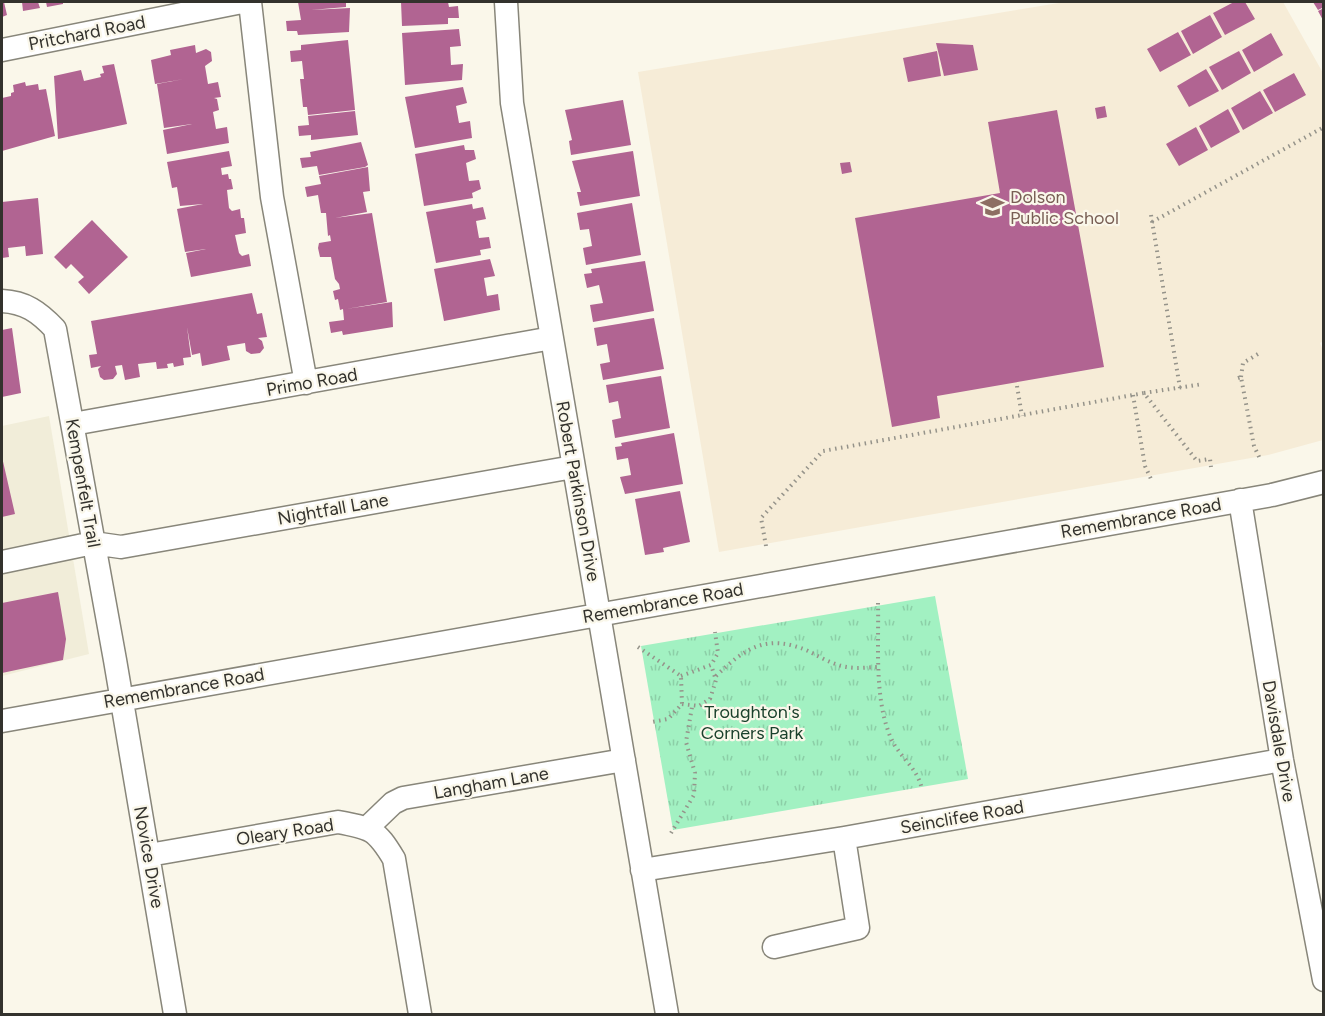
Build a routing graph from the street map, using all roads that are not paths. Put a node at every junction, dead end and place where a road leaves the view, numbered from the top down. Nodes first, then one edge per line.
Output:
1 (242, 2) edge
2 (250, 2) edge
3 (506, 2) edge
4 (2, 50) edge
5 (2, 301) edge
6 (552, 338) junction
7 (306, 383) junction
8 (73, 424) junction
9 (573, 467) junction
10 (1323, 482) edge
11 (1240, 500) junction
12 (93, 543) junction
13 (2, 562) edge
14 (599, 615) junction
15 (122, 699) junction
16 (2, 721) edge
17 (624, 760) junction
18 (1282, 760) junction
19 (368, 827) junction
20 (844, 838) junction
21 (148, 855) junction
22 (642, 870) junction
23 (774, 947) dead end
24 (1323, 980) edge
25 (176, 1014) edge
26 (420, 1014) edge
27 (667, 1014) edge

1 - 4 street, Pritchard Road
2 - 7 street
3 - 6 street, Robert Parkinson Drive
5 - 8 street, Kempenfelt Trail
6 - 7 street, Primo Road
6 - 9 street, Robert Parkinson Drive
7 - 8 street, Primo Road
8 - 12 street, Kempenfelt Trail
9 - 12 street, Nightfall Lane
9 - 14 street, Robert Parkinson Drive
10 - 11 street, Remembrance Road
11 - 14 street, Remembrance Road
11 - 18 street, Davisdale Drive
12 - 13 street, Nightfall Lane
12 - 15 street, Kempenfelt Trail
14 - 15 street, Remembrance Road
14 - 17 street, Robert Parkinson Drive
15 - 16 street, Remembrance Road
15 - 21 street, Novice Drive
17 - 19 street, Langham Lane
17 - 22 street, Robert Parkinson Drive
18 - 20 street, Seinclifee Road
18 - 24 street, Davisdale Drive
19 - 21 street, Oleary Road
19 - 26 street
20 - 22 street, Seinclifee Road
20 - 23 street
21 - 25 street, Novice Drive
22 - 27 street, Robert Parkinson Drive

